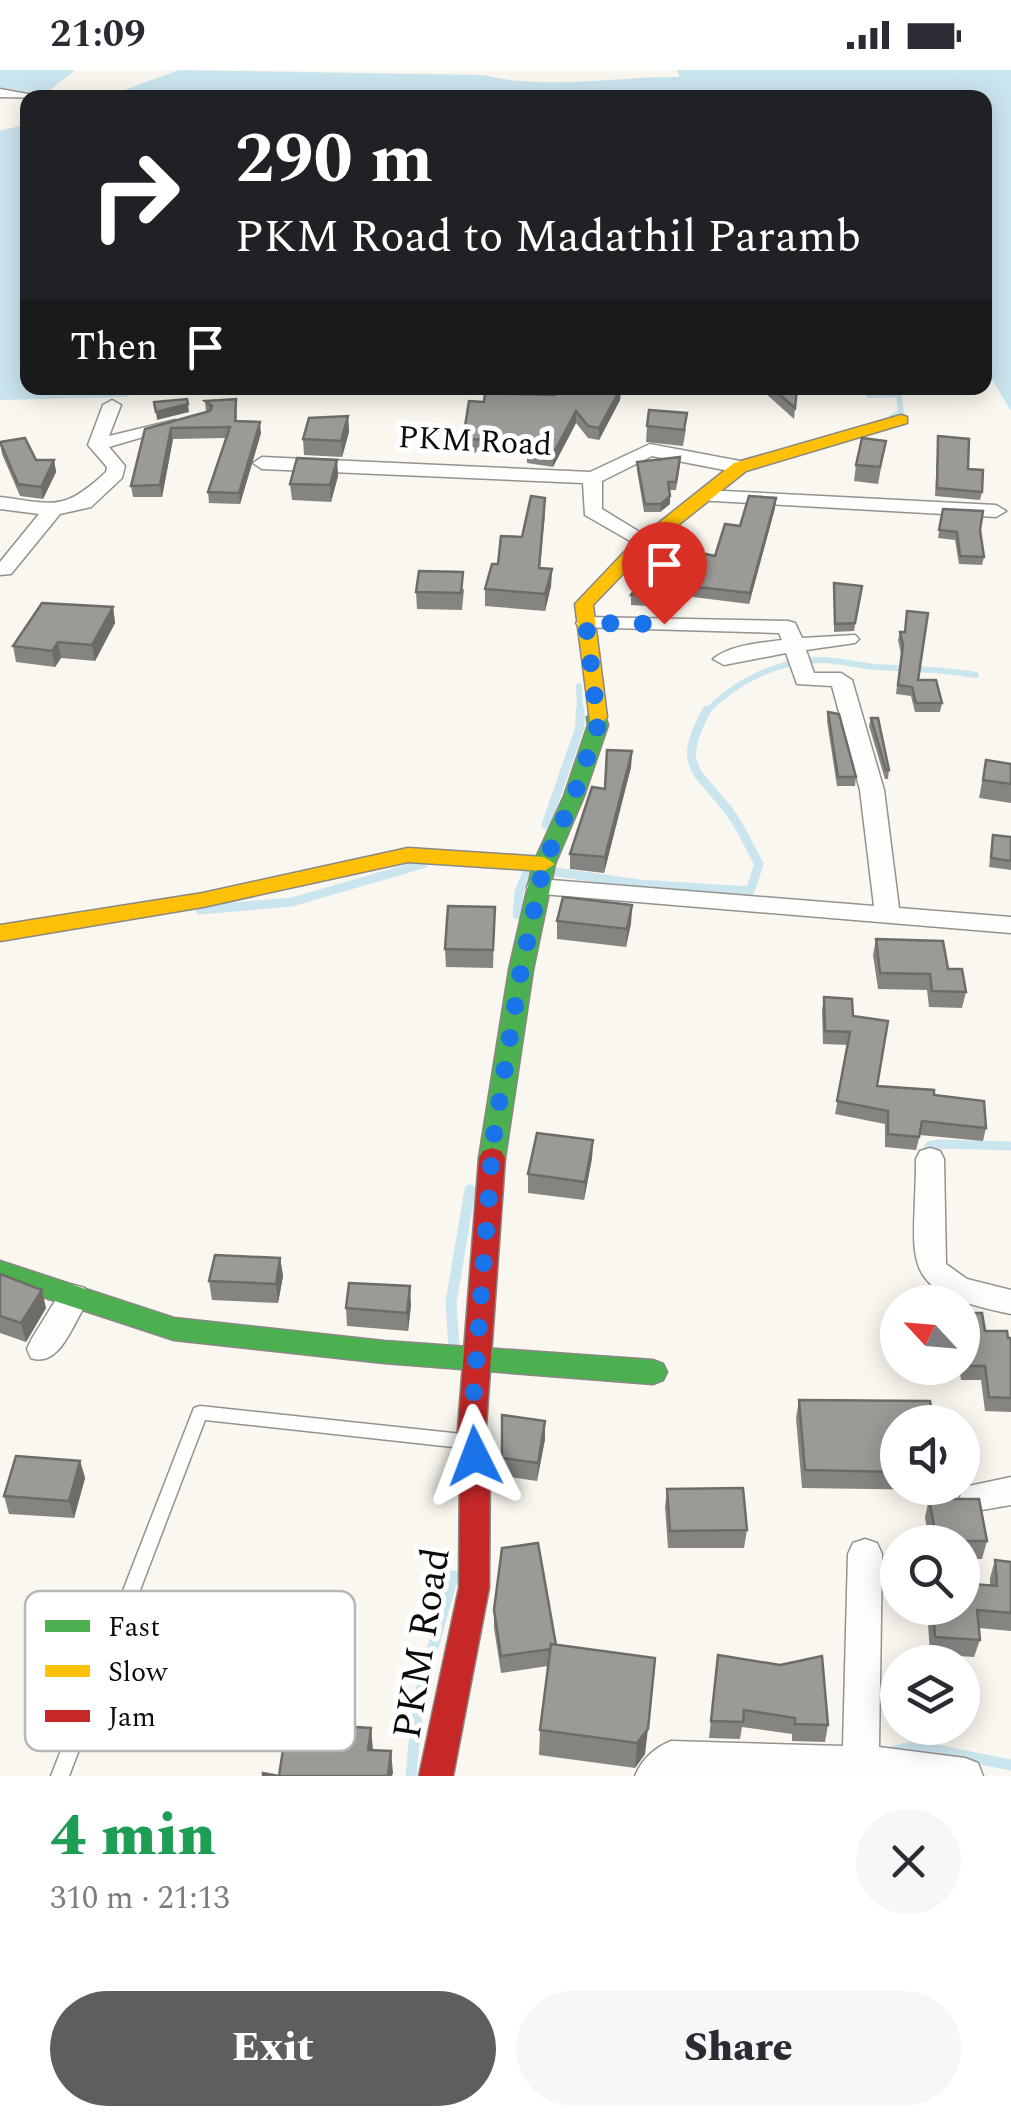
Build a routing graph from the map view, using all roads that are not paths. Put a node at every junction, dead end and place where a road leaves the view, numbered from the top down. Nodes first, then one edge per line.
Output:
1 (112, 405) dead end
2 (200, 418) edge
3 (901, 420) dead end
4 (97, 445) junction
5 (262, 463) dead end
6 (740, 468) junction
7 (593, 478) junction
8 (703, 496) junction
9 (0, 503) edge
10 (54, 510) junction
11 (996, 511) dead end
12 (644, 542) junction
13 (2, 574) edge
14 (586, 606) junction
15 (848, 639) dead end
16 (794, 645) junction
17 (724, 658) dead end
18 (541, 875) junction
19 (888, 915) junction
20 (1011, 925) edge
21 (0, 933) edge
22 (930, 1159) dead end
23 (0, 1272) edge
24 (74, 1297) junction
25 (1011, 1302) edge
26 (42, 1349) dead end
27 (476, 1356) junction
28 (653, 1372) dead end
29 (470, 1442) junction
30 (1011, 1491) edge
31 (980, 1496) edge
32 (865, 1554) dead end
33 (131, 1591) edge
34 (70, 1751) edge
35 (861, 1764) junction
36 (60, 1776) edge
37 (436, 1776) edge
38 (653, 1776) edge
39 (965, 1776) edge

1 - 4 street
2 - 4 street
3 - 6 street
4 - 10 street
5 - 7 street, PKM Road
6 - 7 street
6 - 8 street
7 - 12 street, PKM Road
8 - 11 street
8 - 12 street
9 - 10 street
10 - 13 street
12 - 14 street
14 - 16 street
14 - 18 street, PKM Road
15 - 16 street
16 - 17 street
16 - 19 street
18 - 19 street
18 - 21 street
18 - 27 street, PKM Road
19 - 20 street
22 - 25 street
23 - 24 street
24 - 26 street
24 - 27 street
27 - 28 street
27 - 29 street, PKM Road
29 - 33 lane
29 - 37 street, PKM Road
30 - 31 street
32 - 35 street
34 - 36 lane
35 - 38 street
35 - 39 street

